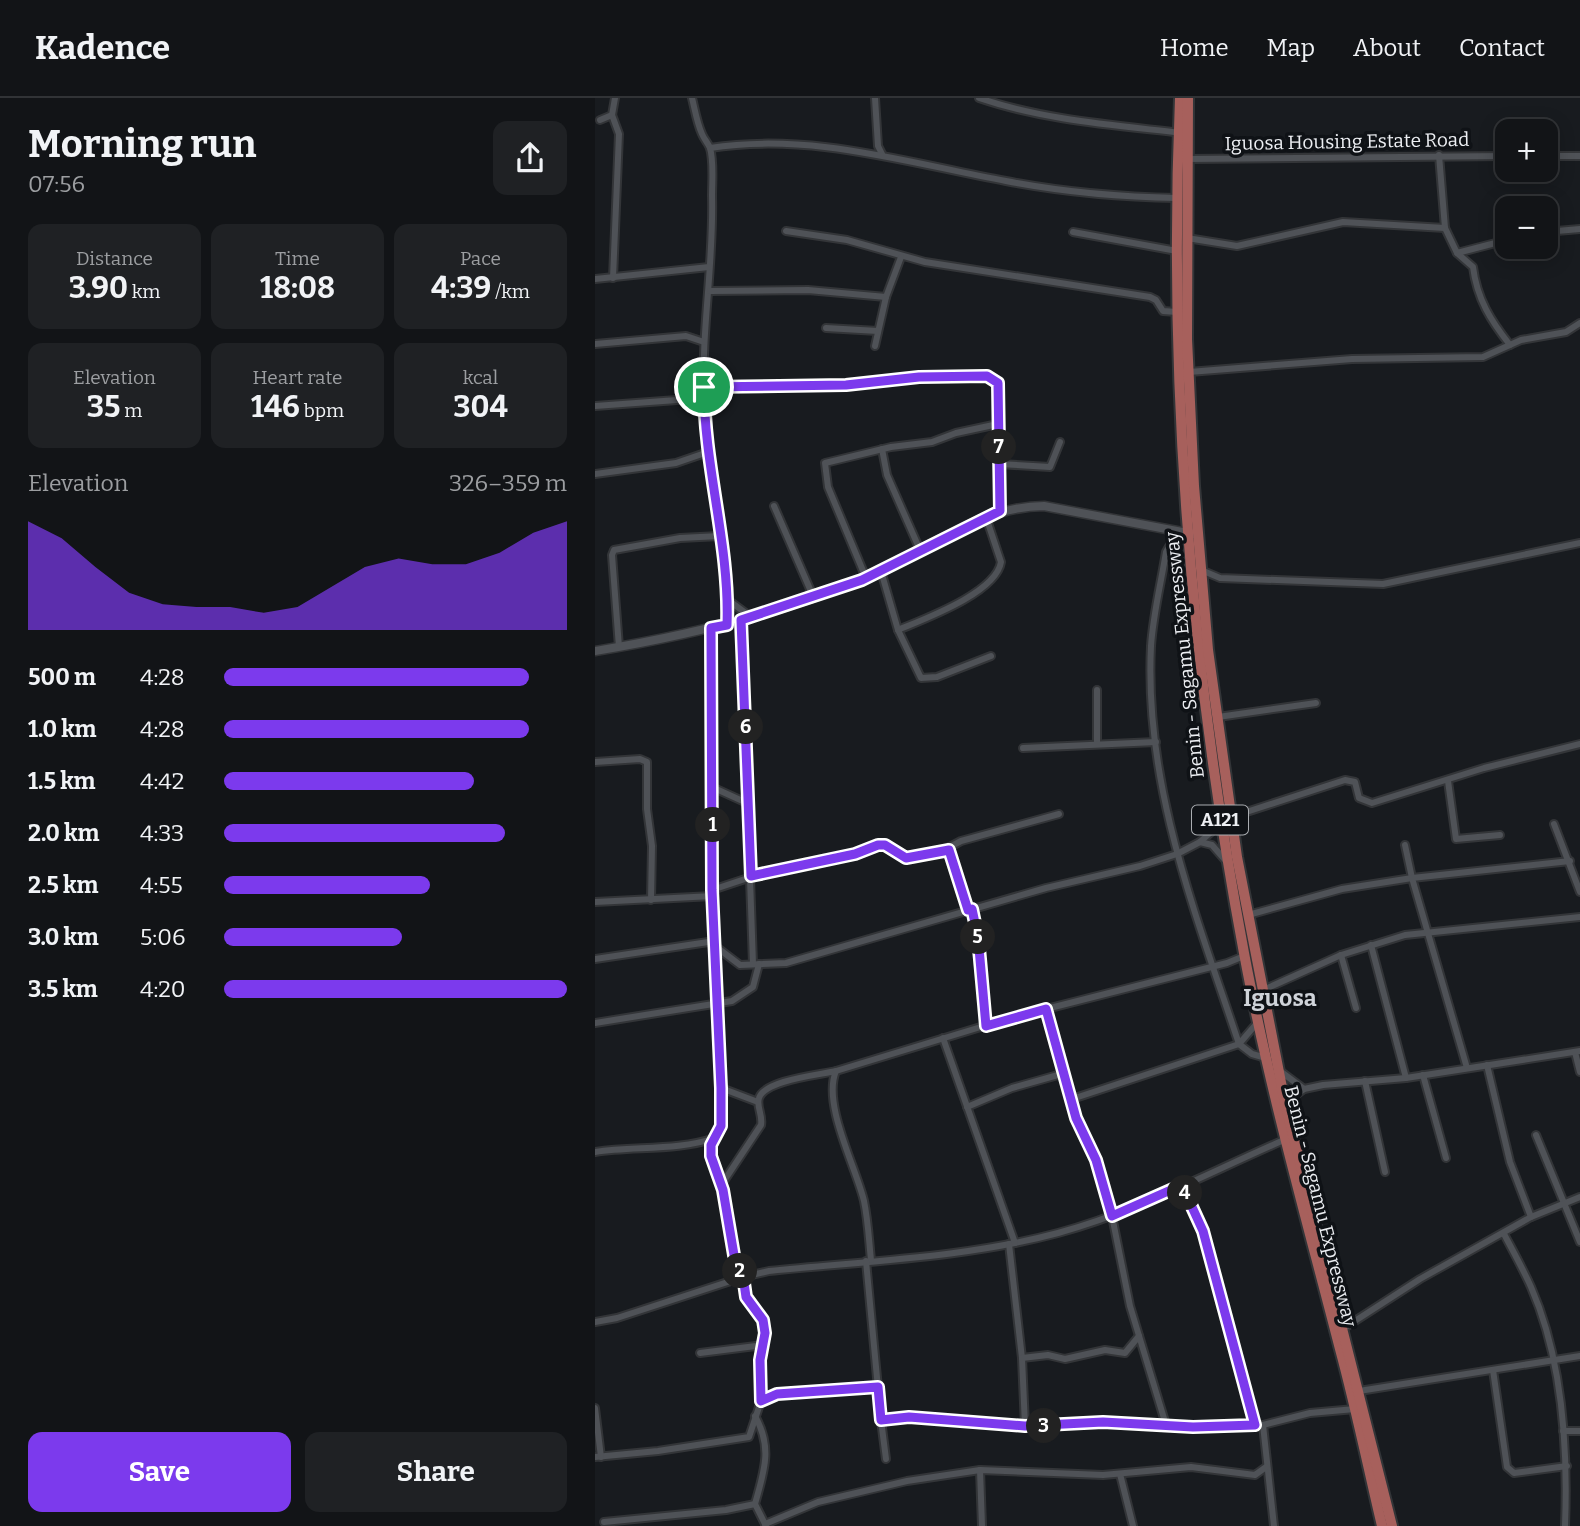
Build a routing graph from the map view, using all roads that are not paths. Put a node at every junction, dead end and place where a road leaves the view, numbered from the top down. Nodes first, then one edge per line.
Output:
1 (615, 98) edge
2 (692, 98) edge
3 (875, 98) edge
4 (979, 98) edge
5 (1187, 100) edge
6 (612, 115) junction
7 (600, 120) dead end
8 (1183, 133) junction
9 (710, 148) junction
10 (882, 154) junction
11 (1439, 155) junction
12 (1495, 156) edge
13 (1558, 156) edge
14 (1580, 156) edge
15 (1187, 159) junction
16 (1177, 198) junction
17 (1445, 228) junction
18 (1580, 229) edge
19 (786, 231) dead end
20 (1558, 231) edge
21 (1073, 232) dead end
22 (1187, 238) junction
23 (1495, 243) edge
24 (1177, 251) junction
25 (1457, 253) junction
26 (901, 257) junction
27 (709, 267) junction
28 (613, 278) junction
29 (595, 279) edge
30 (710, 291) junction
31 (886, 297) junction
32 (1177, 312) junction
33 (1580, 323) edge
34 (826, 328) dead end
35 (878, 331) junction
36 (1182, 338) junction
37 (704, 342) junction
38 (595, 344) edge
39 (1510, 345) junction
40 (875, 346) dead end
41 (1188, 372) junction
42 (704, 387) junction
43 (704, 398) junction
44 (595, 406) edge
45 (998, 424) junction
46 (1060, 442) dead end
47 (882, 449) junction
48 (708, 452) junction
49 (999, 464) junction
50 (595, 474) edge
51 (774, 506) dead end
52 (1000, 511) junction
53 (986, 517) junction
54 (1191, 535) junction
55 (720, 536) junction
56 (1580, 543) edge
57 (920, 550) junction
58 (1201, 570) junction
59 (881, 572) junction
60 (866, 578) junction
61 (813, 596) junction
62 (728, 600) junction
63 (746, 619) junction
64 (727, 625) junction
65 (711, 628) junction
66 (898, 630) junction
67 (619, 647) junction
68 (595, 651) edge
69 (991, 656) dead end
70 (1097, 690) dead end
71 (1316, 703) dead end
72 (1218, 717) junction
73 (1156, 742) junction
74 (1097, 744) junction
75 (1580, 744) edge
76 (1023, 748) dead end
77 (595, 762) edge
78 (1448, 781) junction
79 (714, 788) junction
80 (747, 803) junction
81 (1059, 814) dead end
82 (1231, 817) junction
83 (1221, 823) junction
84 (1554, 824) dead end
85 (1500, 835) dead end
86 (1200, 842) junction
87 (1405, 845) dead end
88 (946, 849) junction
89 (1177, 854) junction
90 (1570, 861) junction
91 (1228, 863) junction
92 (751, 876) junction
93 (1412, 878) junction
94 (1580, 892) edge
95 (712, 893) junction
96 (651, 900) junction
97 (595, 902) edge
98 (970, 910) junction
99 (1248, 915) junction
100 (1580, 917) edge
101 (1430, 932) junction
102 (715, 944) junction
103 (1371, 945) junction
104 (1341, 955) junction
105 (1244, 956) junction
106 (595, 959) edge
107 (756, 964) junction
108 (1213, 966) junction
109 (1261, 991) junction
110 (716, 1004) junction
111 (1356, 1008) dead end
112 (1046, 1009) junction
113 (1258, 1022) junction
114 (595, 1023) edge
115 (986, 1026) junction
116 (943, 1038) junction
117 (1239, 1044) junction
118 (1578, 1051) edge
119 (1266, 1058) junction
120 (1487, 1065) junction
121 (1277, 1068) junction
122 (1467, 1068) junction
123 (836, 1071) junction
124 (1580, 1072) edge
125 (1065, 1073) junction
126 (1423, 1074) junction
127 (1406, 1077) junction
128 (1365, 1081) junction
129 (721, 1088) junction
130 (1304, 1089) junction
131 (1072, 1099) junction
132 (758, 1102) junction
133 (1285, 1102) junction
134 (967, 1107) junction
135 (1536, 1135) dead end
136 (715, 1138) junction
137 (1285, 1140) junction
138 (695, 1145) junction
139 (1296, 1146) junction
140 (595, 1152) edge
141 (711, 1156) junction
142 (1445, 1158) dead end
143 (1385, 1172) dead end
144 (722, 1184) junction
145 (1182, 1185) junction
146 (1580, 1197) edge
147 (1563, 1205) junction
148 (1112, 1216) junction
149 (1531, 1217) junction
150 (1504, 1234) junction
151 (1580, 1242) edge
152 (1012, 1244) junction
153 (869, 1261) junction
154 (743, 1276) junction
155 (595, 1322) edge
156 (1344, 1328) junction
157 (1139, 1336) junction
158 (764, 1345) junction
159 (700, 1353) dead end
160 (1580, 1356) edge
161 (1022, 1358) junction
162 (1553, 1360) junction
163 (1493, 1370) junction
164 (878, 1387) junction
165 (1359, 1391) junction
166 (761, 1401) junction
167 (595, 1408) edge
168 (1355, 1409) junction
169 (754, 1415) junction
170 (881, 1420) junction
171 (1263, 1424) junction
172 (1165, 1425) junction
173 (1255, 1425) junction
174 (1025, 1426) junction
175 (1563, 1431) junction
176 (1580, 1431) edge
177 (598, 1457) edge
178 (886, 1460) dead end
179 (1567, 1466) junction
180 (1266, 1467) junction
181 (980, 1470) junction
182 (1120, 1474) junction
183 (755, 1504) junction
184 (649, 1517) junction
185 (604, 1522) dead end
186 (766, 1525) edge
187 (650, 1526) edge
188 (982, 1526) edge
189 (1133, 1526) edge
190 (1274, 1526) edge
191 (1382, 1526) edge
192 (1392, 1526) edge
193 (1565, 1526) edge

1 - 6 street
2 - 9 street
3 - 10 street
4 - 8 street
5 - 8 highway, A121
6 - 7 street
6 - 28 street
8 - 15 highway, A121
8 - 16 highway, Benin - Sagamu Expressway / A121
9 - 10 street
9 - 27 street
10 - 16 street
11 - 12 street, Iguosa Housing Estate Road
11 - 15 street, Iguosa Housing Estate Road
11 - 17 street
13 - 14 street
15 - 22 highway, A121
16 - 24 highway, Benin - Sagamu Expressway / A121
17 - 22 street
17 - 25 street
18 - 20 street
19 - 26 street
21 - 24 street
22 - 36 highway, A121
23 - 25 street
24 - 32 highway, Benin - Sagamu Expressway / A121
25 - 39 street
26 - 31 street
26 - 32 street
27 - 28 street
27 - 30 street
28 - 29 street
30 - 31 street
30 - 37 street
31 - 35 street
32 - 36 highway, Benin - Sagamu Expressway / A121
33 - 39 street
34 - 35 street
35 - 40 street
36 - 41 highway, A121
36 - 54 highway, Benin - Sagamu Expressway / A121
37 - 38 street
37 - 42 street
39 - 41 street
41 - 54 highway, A121
42 - 43 street
42 - 45 street
43 - 44 street
43 - 48 street
45 - 47 street
45 - 49 street
46 - 49 street
47 - 57 street
47 - 60 street
48 - 50 street
48 - 55 street
49 - 52 street
51 - 61 street
52 - 53 street
52 - 54 street
53 - 57 street
53 - 66 street
54 - 58 highway, A121
54 - 73 street
54 - 83 highway, Benin - Sagamu Expressway / A121
55 - 62 street
55 - 67 street
56 - 58 street
57 - 59 street
58 - 72 highway, A121
59 - 60 street
59 - 66 street
60 - 61 street
61 - 63 street
62 - 63 street
62 - 64 street
63 - 64 street
63 - 80 street
64 - 65 street
65 - 67 street
65 - 79 street
66 - 69 street
67 - 68 street
70 - 74 street
71 - 72 street
72 - 82 highway, A121
73 - 74 street
73 - 89 street
74 - 76 street
75 - 78 street
77 - 96 street
78 - 82 street
78 - 85 street
79 - 80 street
79 - 95 street
80 - 92 street
81 - 88 street
82 - 99 highway, A121
83 - 86 street
83 - 91 highway, Benin - Sagamu Expressway / A121
84 - 90 street
86 - 89 street
86 - 91 street
87 - 93 street
88 - 92 street
88 - 98 street
89 - 98 street
89 - 108 street
90 - 93 street
90 - 94 street
91 - 105 highway, Benin - Sagamu Expressway / A121
92 - 95 street
92 - 107 street
93 - 99 street
93 - 101 street
95 - 96 street
95 - 102 street
96 - 97 street
98 - 107 street
98 - 115 street
99 - 109 highway, A121
100 - 101 street
101 - 103 street
101 - 122 street
102 - 106 street
102 - 107 street
102 - 110 street
103 - 104 street
103 - 127 street
104 - 109 street
104 - 111 street
105 - 108 street
105 - 113 highway, Benin - Sagamu Expressway / A121
107 - 110 street
108 - 112 street
108 - 117 street
109 - 121 highway, A121
110 - 114 street
110 - 129 street
112 - 115 street
112 - 125 street
113 - 117 street
113 - 119 highway, Benin - Sagamu Expressway / A121
115 - 116 street
116 - 123 street
116 - 134 street
117 - 119 street
117 - 131 street
118 - 120 street
118 - 124 street
119 - 137 highway, Benin - Sagamu Expressway / A121
120 - 122 street
120 - 149 street
121 - 130 street
121 - 133 highway, A121
122 - 126 street
123 - 132 street
123 - 153 street
125 - 131 street
125 - 134 street
126 - 127 street
126 - 142 street
127 - 128 street
128 - 130 street
128 - 143 street
129 - 132 street
129 - 136 street
130 - 133 street
131 - 148 street
132 - 144 street
133 - 139 highway, A121
134 - 152 street
135 - 147 street
136 - 138 street
136 - 141 street
137 - 139 street
137 - 145 street
137 - 168 highway, Benin - Sagamu Expressway / A121
138 - 140 street
138 - 141 street
139 - 156 highway, A121
141 - 144 street
144 - 154 street
145 - 148 street
145 - 173 street
146 - 147 street
147 - 149 street
147 - 151 street
148 - 152 street
148 - 157 street
149 - 150 street
150 - 156 street
150 - 162 street
152 - 153 street
152 - 161 street
153 - 154 street
153 - 164 street
154 - 155 street
154 - 158 street
156 - 165 highway, A121
157 - 161 street
157 - 172 street
158 - 159 street
158 - 166 street
160 - 162 street
161 - 174 street
162 - 163 street
162 - 175 street
163 - 165 street
163 - 179 street
164 - 166 street
164 - 170 street
165 - 192 highway, A121
166 - 169 street
167 - 177 street
168 - 171 street
168 - 191 highway, Benin - Sagamu Expressway / A121
169 - 177 street
169 - 183 street
170 - 174 street
170 - 178 street
171 - 173 street
171 - 180 street
172 - 173 street
172 - 174 street
175 - 176 street
175 - 179 street
179 - 193 street
180 - 182 street
180 - 190 street
181 - 182 street
181 - 186 street
181 - 188 street
182 - 189 street
183 - 184 street
183 - 186 street
184 - 185 street
184 - 187 street

